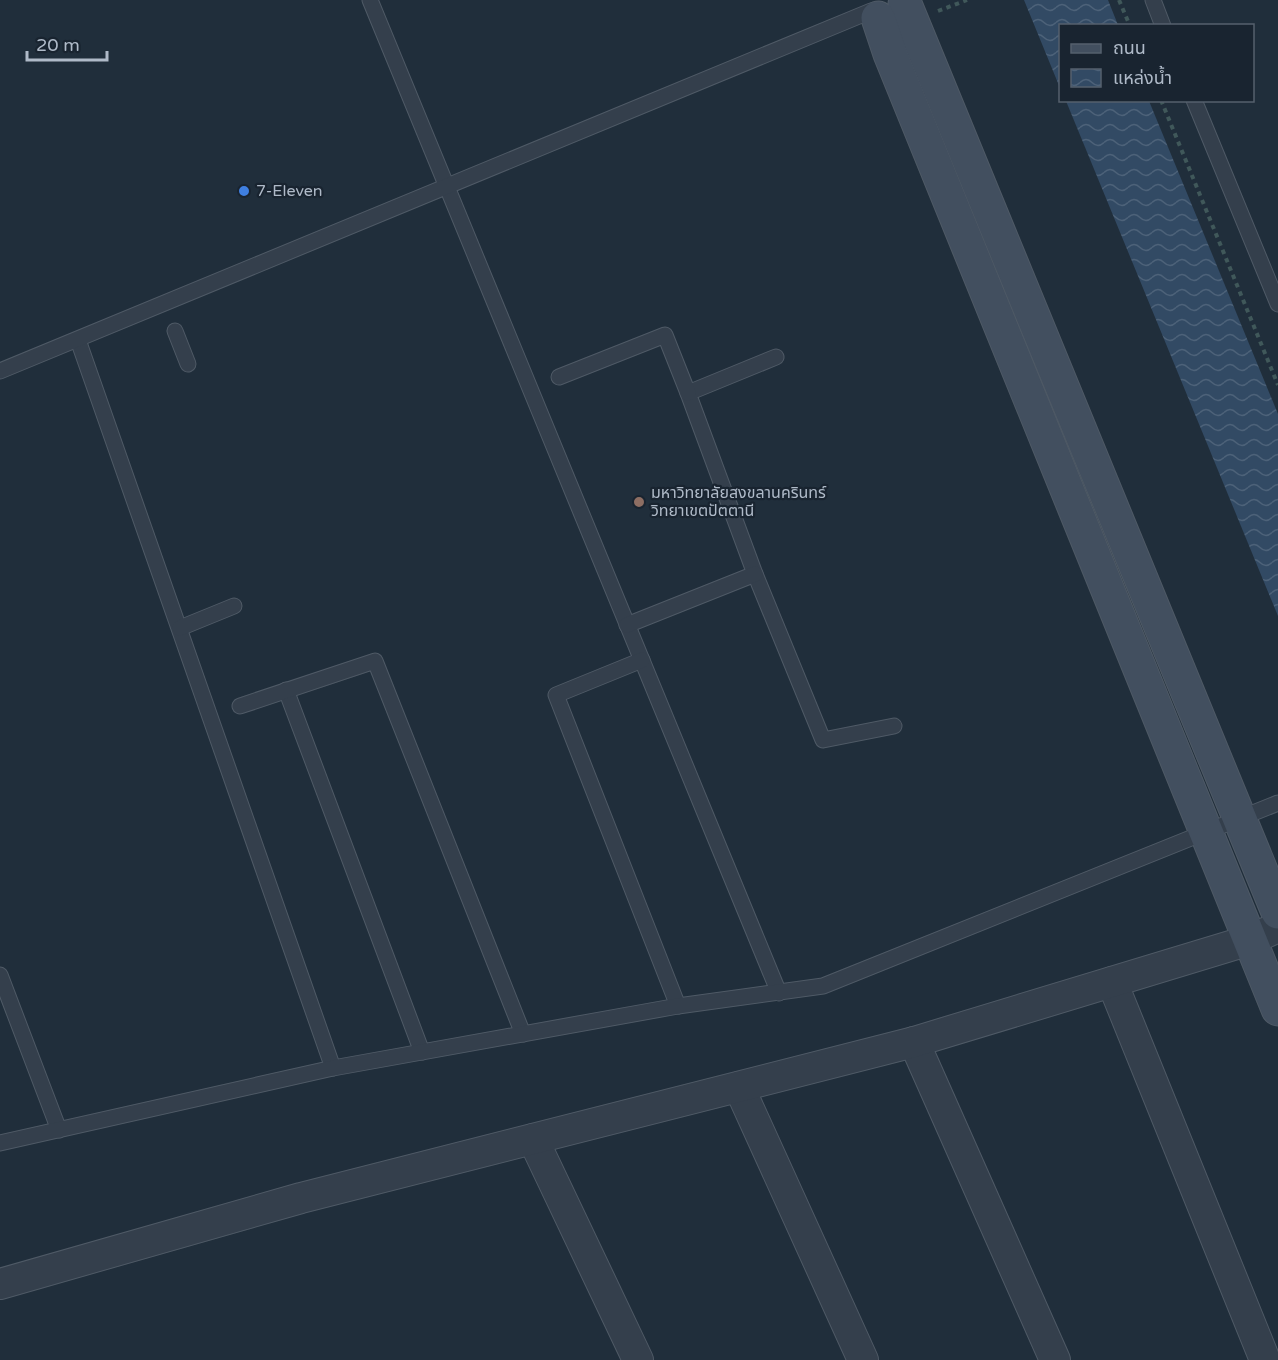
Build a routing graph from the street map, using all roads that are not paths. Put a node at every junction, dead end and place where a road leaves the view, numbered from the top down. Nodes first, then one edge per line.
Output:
1 (370, 0) edge
2 (1153, 0) edge
3 (882, 5) edge
4 (1162, 24) edge
5 (1195, 102) edge
6 (447, 187) junction
7 (1278, 304) edge
8 (175, 331) dead end
9 (78, 340) junction
10 (776, 357) dead end
11 (188, 364) dead end
12 (0, 371) edge
13 (559, 377) dead end
14 (688, 393) junction
15 (755, 574) junction
16 (234, 606) dead end
17 (627, 625) junction
18 (180, 628) junction
19 (642, 660) junction
20 (286, 690) junction
21 (240, 705) dead end
22 (894, 726) dead end
23 (1278, 803) edge
24 (1240, 819) junction
25 (1207, 833) junction
26 (1278, 912) edge
27 (1264, 934) edge
28 (0, 975) edge
29 (1112, 982) junction
30 (779, 993) junction
31 (678, 1006) junction
32 (1278, 1009) edge
33 (523, 1034) junction
34 (914, 1042) junction
35 (422, 1052) junction
36 (333, 1068) junction
37 (739, 1087) junction
38 (59, 1130) junction
39 (533, 1139) junction
40 (0, 1143) edge
41 (0, 1284) edge
42 (638, 1360) edge
43 (863, 1360) edge
44 (1055, 1360) edge
45 (1265, 1360) edge

1 - 6 lane
2 - 4 lane
3 - 6 lane
3 - 24 main road
3 - 25 main road
5 - 7 lane
6 - 9 lane
6 - 17 lane
8 - 11 lane
9 - 12 lane
9 - 18 lane
10 - 14 lane
13 - 14 lane
14 - 15 lane
15 - 17 lane
15 - 22 lane
16 - 18 lane
17 - 19 lane
18 - 36 lane
19 - 30 lane
19 - 31 lane
20 - 21 lane
20 - 33 lane
20 - 35 lane
23 - 24 lane
24 - 25 lane
24 - 26 main road
25 - 27 main road
25 - 30 lane
27 - 29 street
27 - 32 main road
28 - 38 lane
29 - 34 street
29 - 45 street
30 - 31 lane
31 - 33 lane
33 - 35 lane
34 - 37 street
34 - 44 street
35 - 36 lane
36 - 38 lane
37 - 39 street
37 - 43 street
38 - 40 lane
39 - 41 street
39 - 42 street

